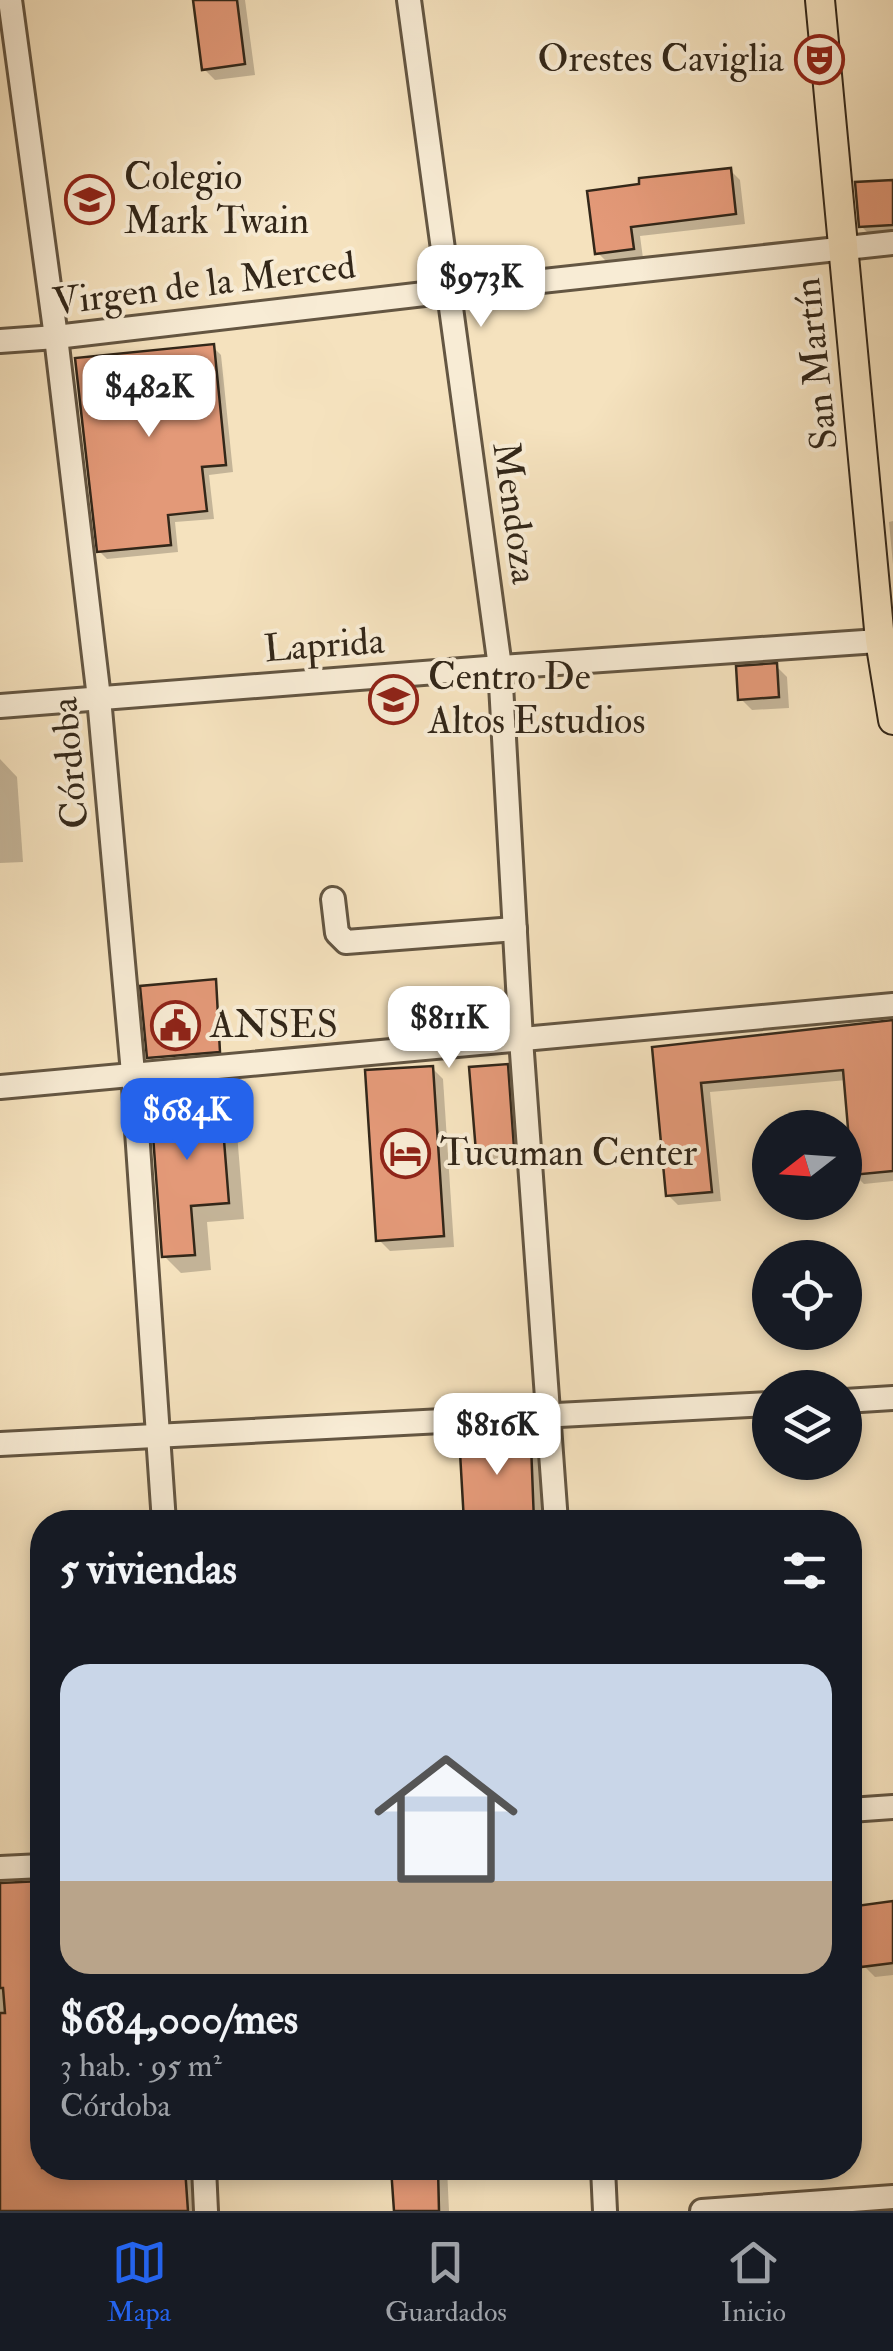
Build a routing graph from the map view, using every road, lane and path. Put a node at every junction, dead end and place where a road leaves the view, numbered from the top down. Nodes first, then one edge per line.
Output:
1 (10, 0) edge
2 (409, 0) edge
3 (820, 0) edge
4 (893, 243) edge
5 (842, 247) junction
6 (450, 291) junction
7 (56, 336) junction
8 (0, 341) edge
9 (886, 640) edge
10 (500, 666) junction
11 (100, 698) junction
12 (0, 706) edge
13 (893, 720) edge
14 (333, 899) dead end
15 (515, 929) junction
16 (893, 1004) edge
17 (521, 1039) junction
18 (134, 1074) junction
19 (0, 1087) edge
20 (893, 1398) edge
21 (862, 1399) edge
22 (752, 1405) edge
23 (548, 1414) junction
24 (156, 1437) junction
25 (0, 1444) edge
26 (163, 1510) edge
27 (555, 1510) edge
28 (893, 1807) edge
29 (862, 1809) edge
30 (30, 1867) edge
31 (0, 1868) edge
32 (205, 2180) edge
33 (603, 2180) edge
34 (893, 2197) edge
35 (206, 2211) edge
36 (605, 2211) edge
37 (702, 2211) edge

1 - 7 street, Córdoba
2 - 6 street, Mendoza
3 - 5 main road, San Martín
4 - 5 street, Virgen de la Merced
5 - 6 street, Virgen de la Merced
5 - 9 main road, San Martín
6 - 7 street, Virgen de la Merced
6 - 10 street, Mendoza
7 - 8 street, Virgen de la Merced
7 - 11 street, Córdoba
9 - 10 street, Laprida
9 - 13 main road, San Martín
10 - 11 street, Laprida
10 - 15 street, Mendoza
11 - 12 street, Laprida
11 - 18 street, Córdoba
14 - 15 street
15 - 17 street, Mendoza
16 - 17 street
17 - 18 street
17 - 23 street, Mendoza
18 - 19 street
18 - 24 street, Córdoba
20 - 21 street
22 - 23 street
23 - 24 street
23 - 27 street, Mendoza
24 - 25 street
24 - 26 street, Córdoba
28 - 29 street
30 - 31 street
32 - 35 street
33 - 36 street
34 - 37 street

